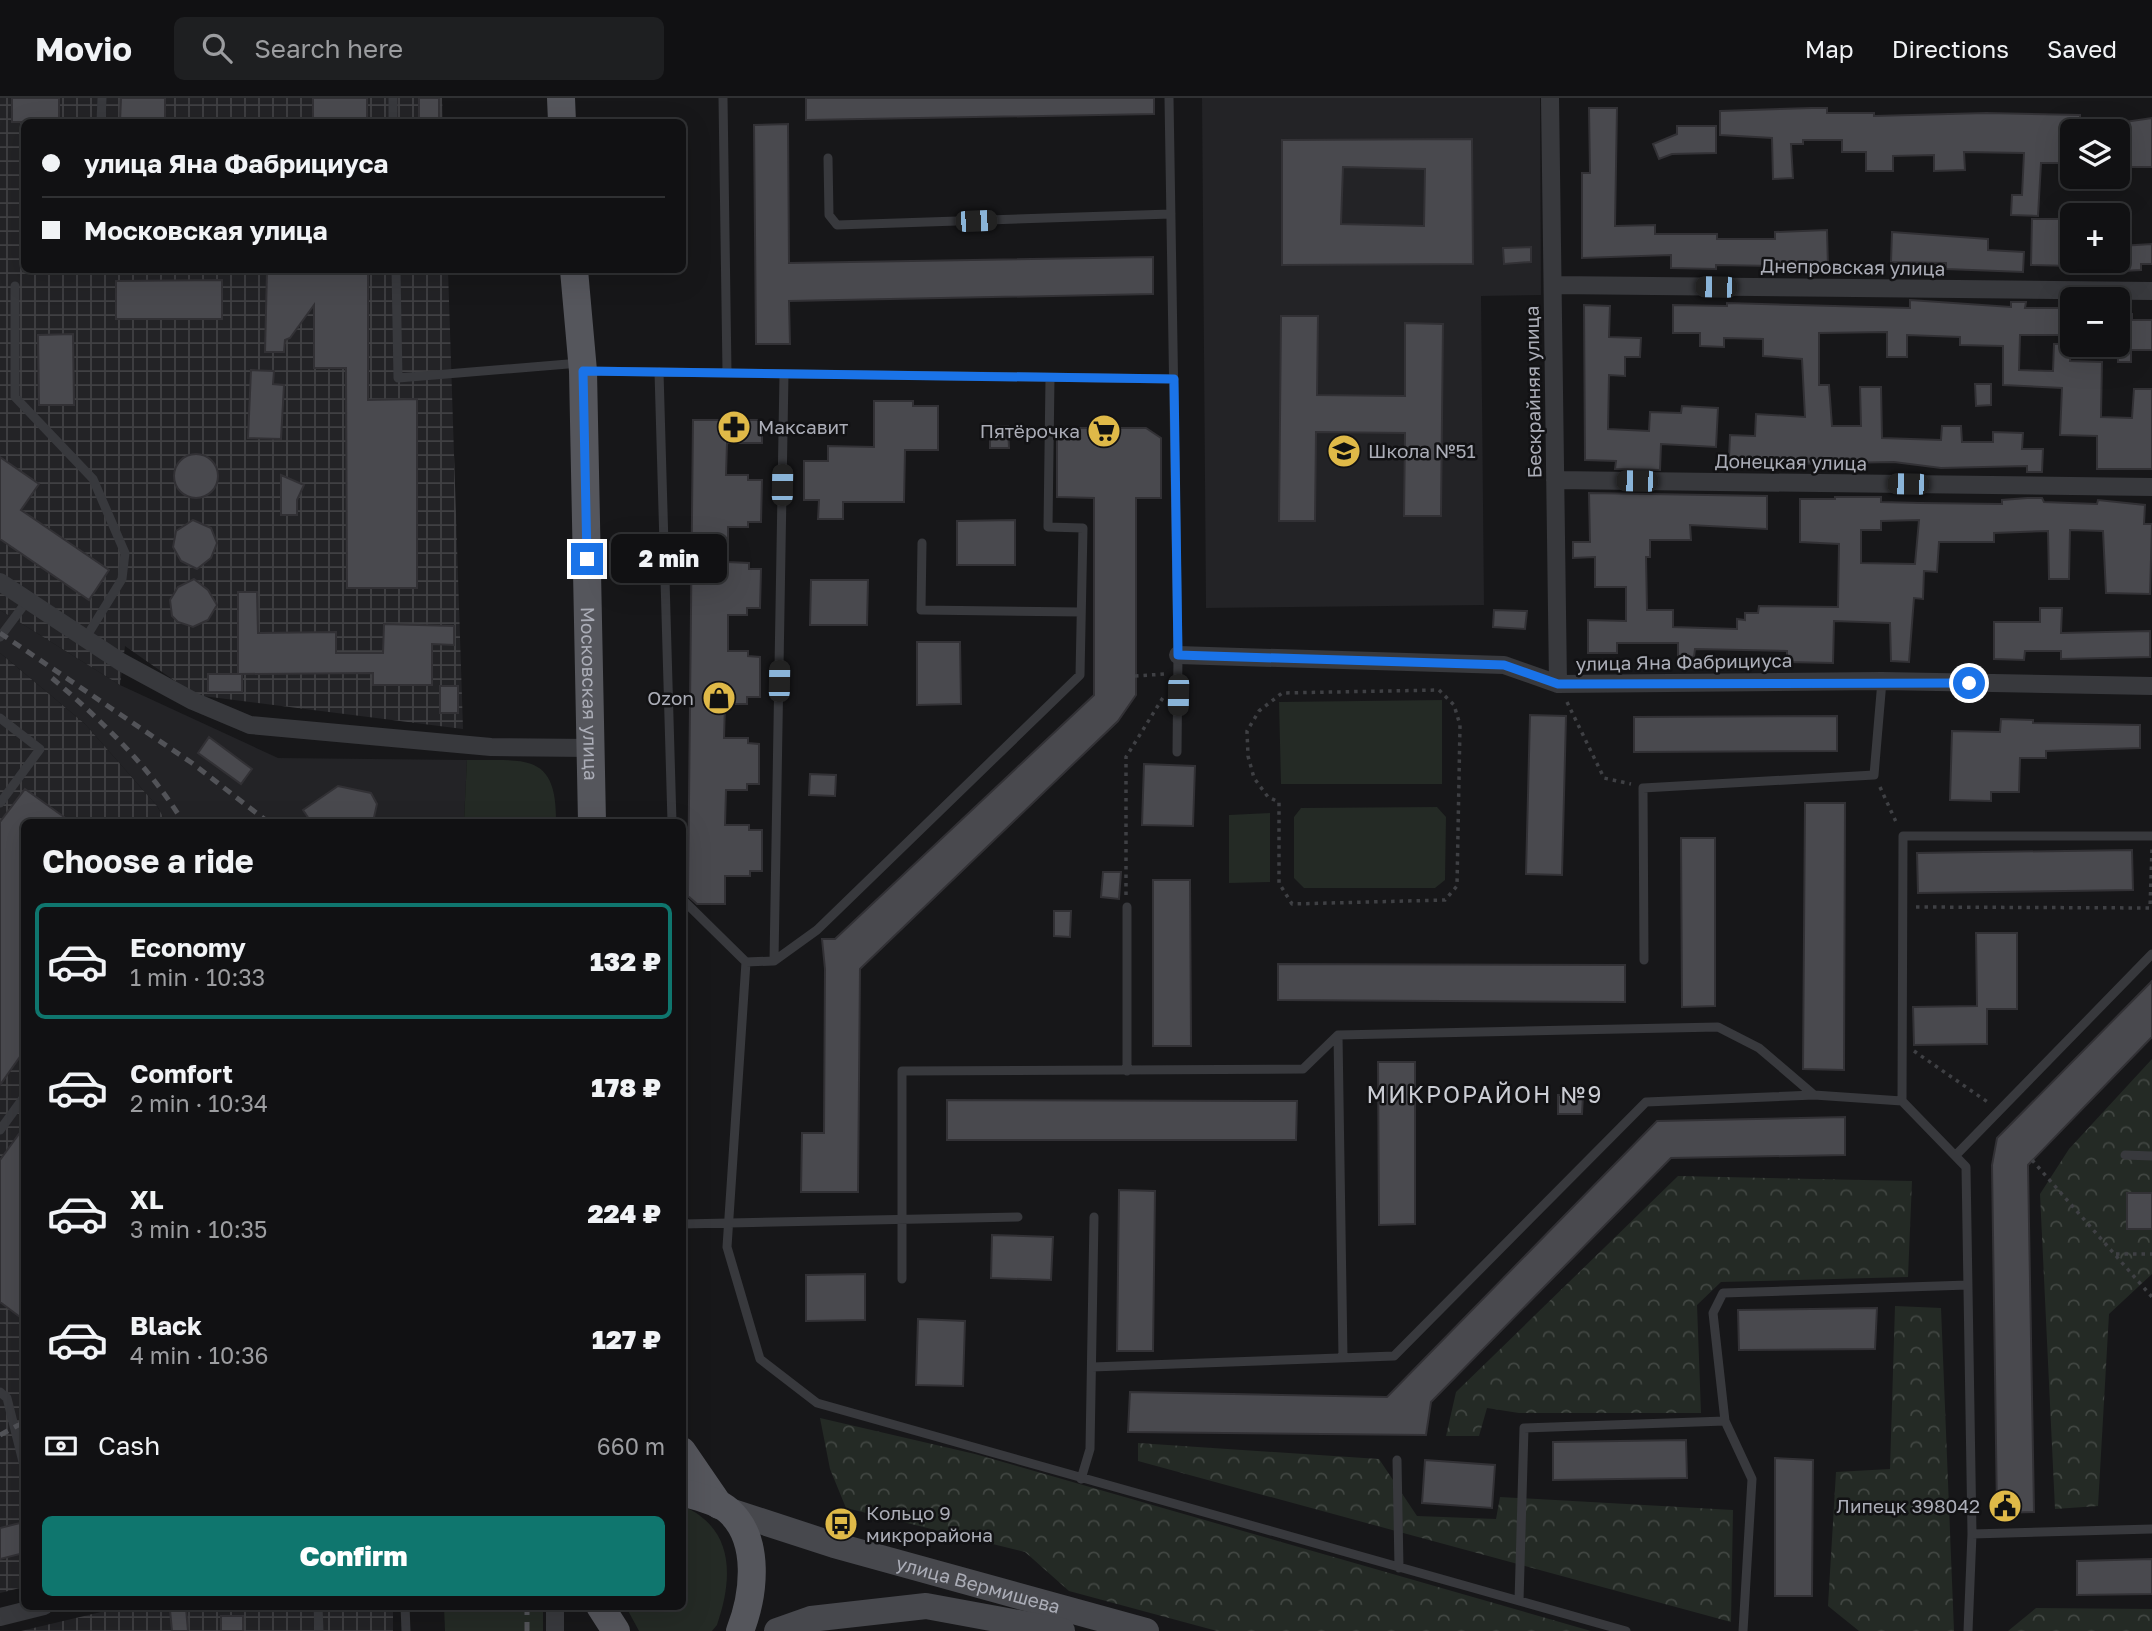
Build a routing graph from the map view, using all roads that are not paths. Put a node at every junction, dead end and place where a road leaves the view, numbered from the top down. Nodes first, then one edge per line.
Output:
1 (102, 98) edge
2 (393, 98) edge
3 (561, 98) edge
4 (723, 98) edge
5 (1170, 98) edge
6 (1550, 98) edge
7 (101, 119) edge
8 (393, 119) edge
9 (562, 119) edge
10 (828, 158) dead end
11 (1171, 214) junction
12 (396, 273) edge
13 (574, 273) edge
14 (1553, 285) junction
15 (15, 286) dead end
16 (2152, 291) edge
17 (582, 367) junction
18 (659, 372) junction
19 (727, 372) junction
20 (784, 374) junction
21 (1050, 377) junction
22 (1174, 379) junction
23 (1555, 480) junction
24 (2152, 486) edge
25 (922, 543) dead end
26 (0, 582) edge
27 (27, 601) junction
28 (1081, 612) junction
29 (0, 637) edge
30 (85, 639) junction
31 (1178, 664) junction
32 (1882, 681) junction
33 (1558, 684) junction
34 (2152, 686) edge
35 (0, 718) edge
36 (591, 748) junction
37 (1177, 752) dead end
38 (0, 803) edge
39 (592, 819) edge
40 (672, 819) edge
41 (2152, 836) edge
42 (686, 903) edge
43 (1126, 907) road end
44 (2152, 954) edge
45 (1644, 960) dead end
46 (774, 961) junction
47 (746, 962) junction
48 (1338, 1035) junction
49 (1126, 1071) junction
50 (1814, 1095) junction
51 (21, 1101) edge
52 (1902, 1101) junction
53 (0, 1129) edge
54 (1956, 1155) junction
55 (2125, 1155) dead end
56 (2152, 1156) edge
57 (1018, 1217) dead end
58 (1094, 1217) dead end
59 (901, 1220) junction
60 (728, 1223) junction
61 (686, 1224) edge
62 (902, 1279) dead end
63 (1968, 1285) junction
64 (1343, 1357) junction
65 (1092, 1367) junction
66 (0, 1392) edge
67 (1725, 1421) junction
68 (21, 1455) edge
69 (686, 1456) edge
70 (1397, 1460) dead end
71 (1081, 1479) junction
72 (686, 1494) edge
73 (724, 1508) junction
74 (2152, 1529) edge
75 (1972, 1534) junction
76 (1399, 1568) junction
77 (1519, 1601) junction
78 (28, 1610) edge
79 (318, 1610) edge
80 (405, 1610) edge
81 (555, 1610) edge
82 (594, 1610) edge
83 (603, 1610) edge
84 (0, 1617) edge
85 (319, 1631) edge
86 (406, 1631) edge
87 (555, 1631) edge
88 (594, 1631) edge
89 (616, 1631) edge
90 (740, 1631) edge
91 (777, 1631) edge
92 (1062, 1631) edge
93 (1146, 1631) edge
94 (1626, 1631) edge
95 (1744, 1631) edge
96 (1968, 1631) edge

1 - 7 lane
2 - 8 lane
3 - 9 main road
4 - 19 lane
5 - 11 lane
6 - 14 street, Бескрайняя улица
10 - 11 lane
11 - 22 lane
12 - 17 lane
13 - 17 main road, Московская улица
14 - 16 street, Днепровская улица
14 - 23 street, Бескрайняя улица
15 - 30 lane
17 - 18 lane
17 - 36 main road, Московская улица
18 - 19 lane
18 - 40 lane
19 - 20 lane
20 - 21 lane
20 - 46 lane
21 - 22 lane
21 - 28 lane
22 - 31 lane
23 - 24 street, Донецкая улица
23 - 33 street, Бескрайняя улица
25 - 28 lane
26 - 27 street
27 - 29 lane
27 - 30 street
28 - 46 lane
30 - 36 street
31 - 33 street, улица Яна Фабрициуса
31 - 37 lane
32 - 33 street, улица Яна Фабрициуса
32 - 34 street, улица Яна Фабрициуса
32 - 45 lane
35 - 38 lane
36 - 39 main road, Московская улица
41 - 52 lane
42 - 47 lane
43 - 49 lane
44 - 54 lane
46 - 47 lane
47 - 60 lane
48 - 49 lane
48 - 50 lane
48 - 64 lane
49 - 59 lane
50 - 52 lane
50 - 64 lane
51 - 53 lane
52 - 54 lane
54 - 63 lane
55 - 56 lane
57 - 59 lane
58 - 65 lane
59 - 60 lane
59 - 62 lane
60 - 61 lane
60 - 71 lane
63 - 67 lane
63 - 75 lane
64 - 65 lane
65 - 71 lane
66 - 68 lane
67 - 77 lane
67 - 95 lane
69 - 73 main road
70 - 76 lane
71 - 76 lane
72 - 73 main road
73 - 90 main road
73 - 93 main road, улица Вермишева
74 - 75 lane
75 - 96 lane
76 - 77 lane
77 - 94 lane
78 - 84 street
79 - 85 lane
80 - 86 lane
81 - 87 street
82 - 88 main road
83 - 89 main road
91 - 92 main road, улица Вермишева

